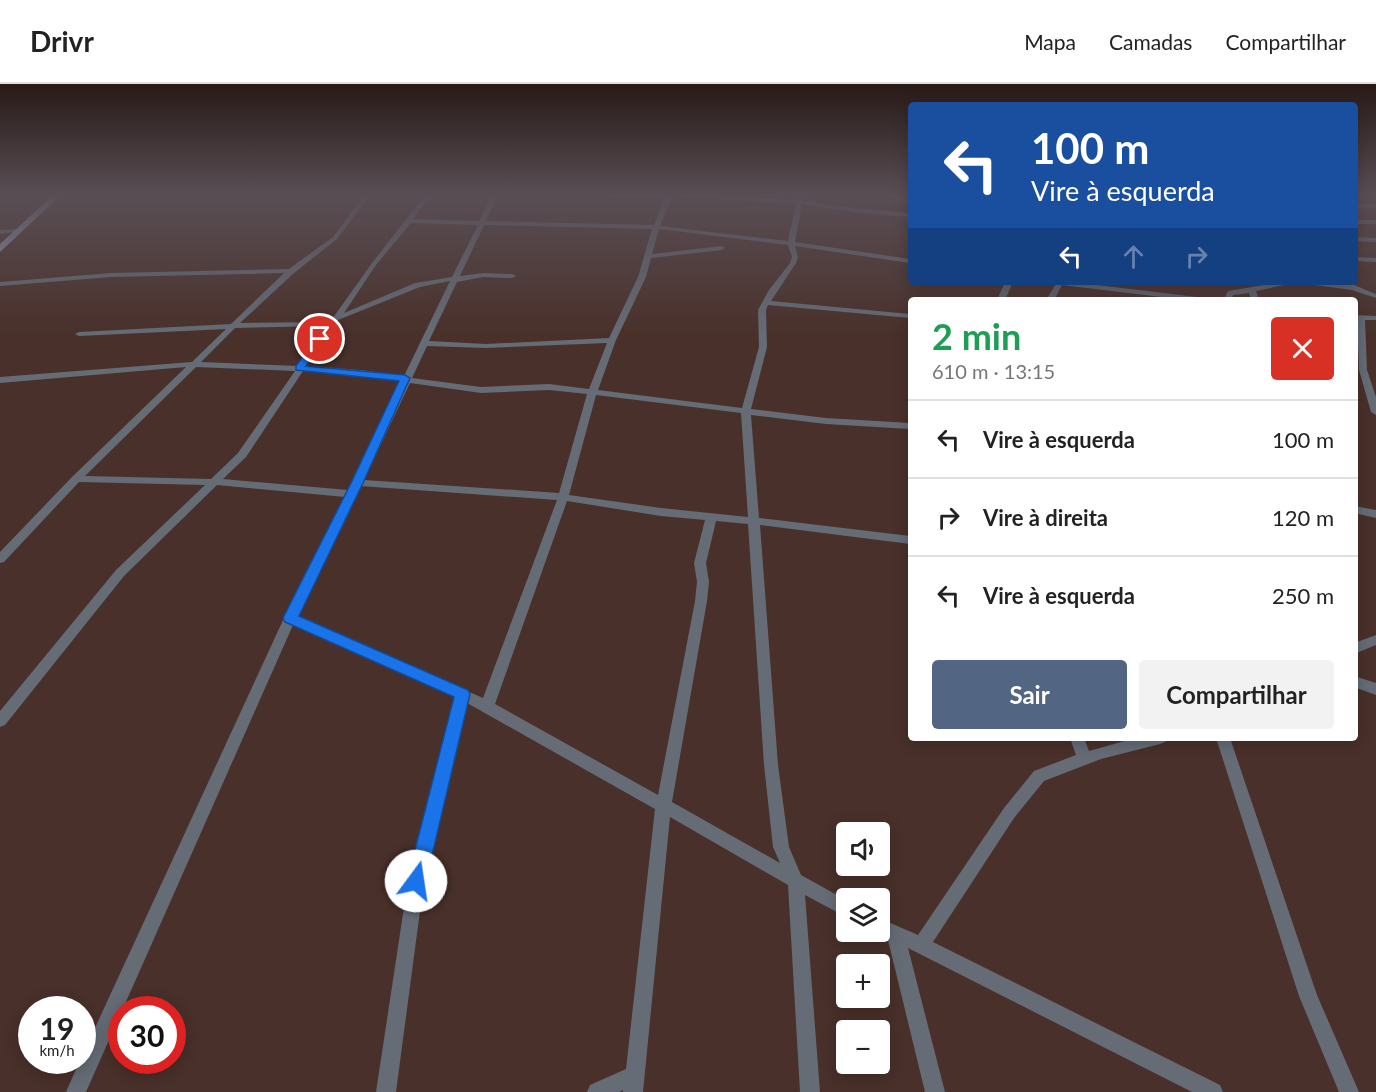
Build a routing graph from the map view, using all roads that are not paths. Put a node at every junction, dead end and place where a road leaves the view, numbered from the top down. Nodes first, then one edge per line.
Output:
1 (330, 242) edge
2 (393, 242) edge
3 (472, 242) edge
4 (652, 242) edge
5 (783, 242) edge
6 (791, 243) junction
7 (722, 248) dead end
8 (648, 256) junction
9 (1358, 259) edge
10 (1376, 260) edge
11 (908, 261) edge
12 (291, 271) junction
13 (512, 276) dead end
14 (456, 279) junction
15 (0, 284) edge
16 (1080, 285) edge
17 (1107, 285) edge
18 (1281, 285) edge
19 (1330, 285) edge
20 (1348, 285) edge
21 (1352, 288) junction
22 (1110, 289) junction
23 (1252, 291) junction
24 (1376, 296) edge
25 (1114, 297) edge
26 (1179, 297) edge
27 (1229, 297) edge
28 (1254, 297) edge
29 (766, 303) junction
30 (908, 316) edge
31 (1358, 317) edge
32 (1376, 318) edge
33 (332, 322) junction
34 (233, 326) junction
35 (79, 334) dead end
36 (612, 340) junction
37 (425, 343) junction
38 (193, 364) junction
39 (299, 368) junction
40 (405, 378) junction
41 (0, 380) edge
42 (592, 393) junction
43 (746, 412) junction
44 (1376, 412) edge
45 (908, 426) edge
46 (76, 479) junction
47 (214, 482) junction
48 (354, 489) junction
49 (563, 497) junction
50 (1358, 510) edge
51 (1376, 514) edge
52 (711, 518) junction
53 (755, 521) junction
54 (908, 540) edge
55 (0, 559) edge
56 (290, 618) junction
57 (1376, 640) edge
58 (1358, 647) edge
59 (1358, 682) edge
60 (1376, 689) edge
61 (462, 694) junction
62 (487, 706) junction
63 (0, 721) edge
64 (1078, 741) edge
65 (1149, 741) edge
66 (1223, 741) edge
67 (1085, 759) junction
68 (663, 807) junction
69 (796, 882) junction
70 (836, 904) edge
71 (890, 933) edge
72 (896, 936) junction
73 (921, 945) junction
74 (633, 1084) edge
75 (76, 1092) edge
76 (386, 1092) edge
77 (597, 1092) edge
78 (810, 1092) edge
79 (935, 1092) edge
80 (1213, 1092) edge
81 (1349, 1092) edge

1 - 12 street
2 - 33 street
3 - 14 street
4 - 8 street
5 - 6 street
6 - 11 street
6 - 29 street
7 - 8 street
8 - 36 street
9 - 10 street
12 - 15 street
12 - 34 street
13 - 14 street
14 - 33 street
14 - 37 street
16 - 22 street
17 - 22 street
18 - 23 street
19 - 21 street
20 - 21 street
21 - 24 street
22 - 25 street
22 - 26 street
23 - 27 street
23 - 28 street
29 - 30 street
29 - 43 street
31 - 32 street
31 - 44 street
33 - 34 street
33 - 39 street
34 - 35 street
34 - 38 street
36 - 37 street
36 - 42 street
37 - 40 street
38 - 39 street
38 - 41 street
38 - 46 street
39 - 40 street
39 - 47 street
40 - 42 street
40 - 48 street
42 - 43 street
42 - 49 street
43 - 45 street
43 - 53 street
46 - 47 street
46 - 55 street
47 - 48 street
47 - 63 street
48 - 49 street
48 - 56 street
49 - 52 street
49 - 62 street
50 - 51 street
52 - 53 street
52 - 68 street
53 - 54 street
53 - 69 street
56 - 61 street
56 - 75 street
57 - 58 street
59 - 60 street
61 - 62 street
61 - 76 street
62 - 68 street
64 - 67 street
65 - 67 street
66 - 81 street
67 - 73 street
68 - 69 street
68 - 74 street
69 - 70 street
69 - 78 street
71 - 72 street
72 - 73 street
72 - 79 street
73 - 80 street
74 - 77 street

